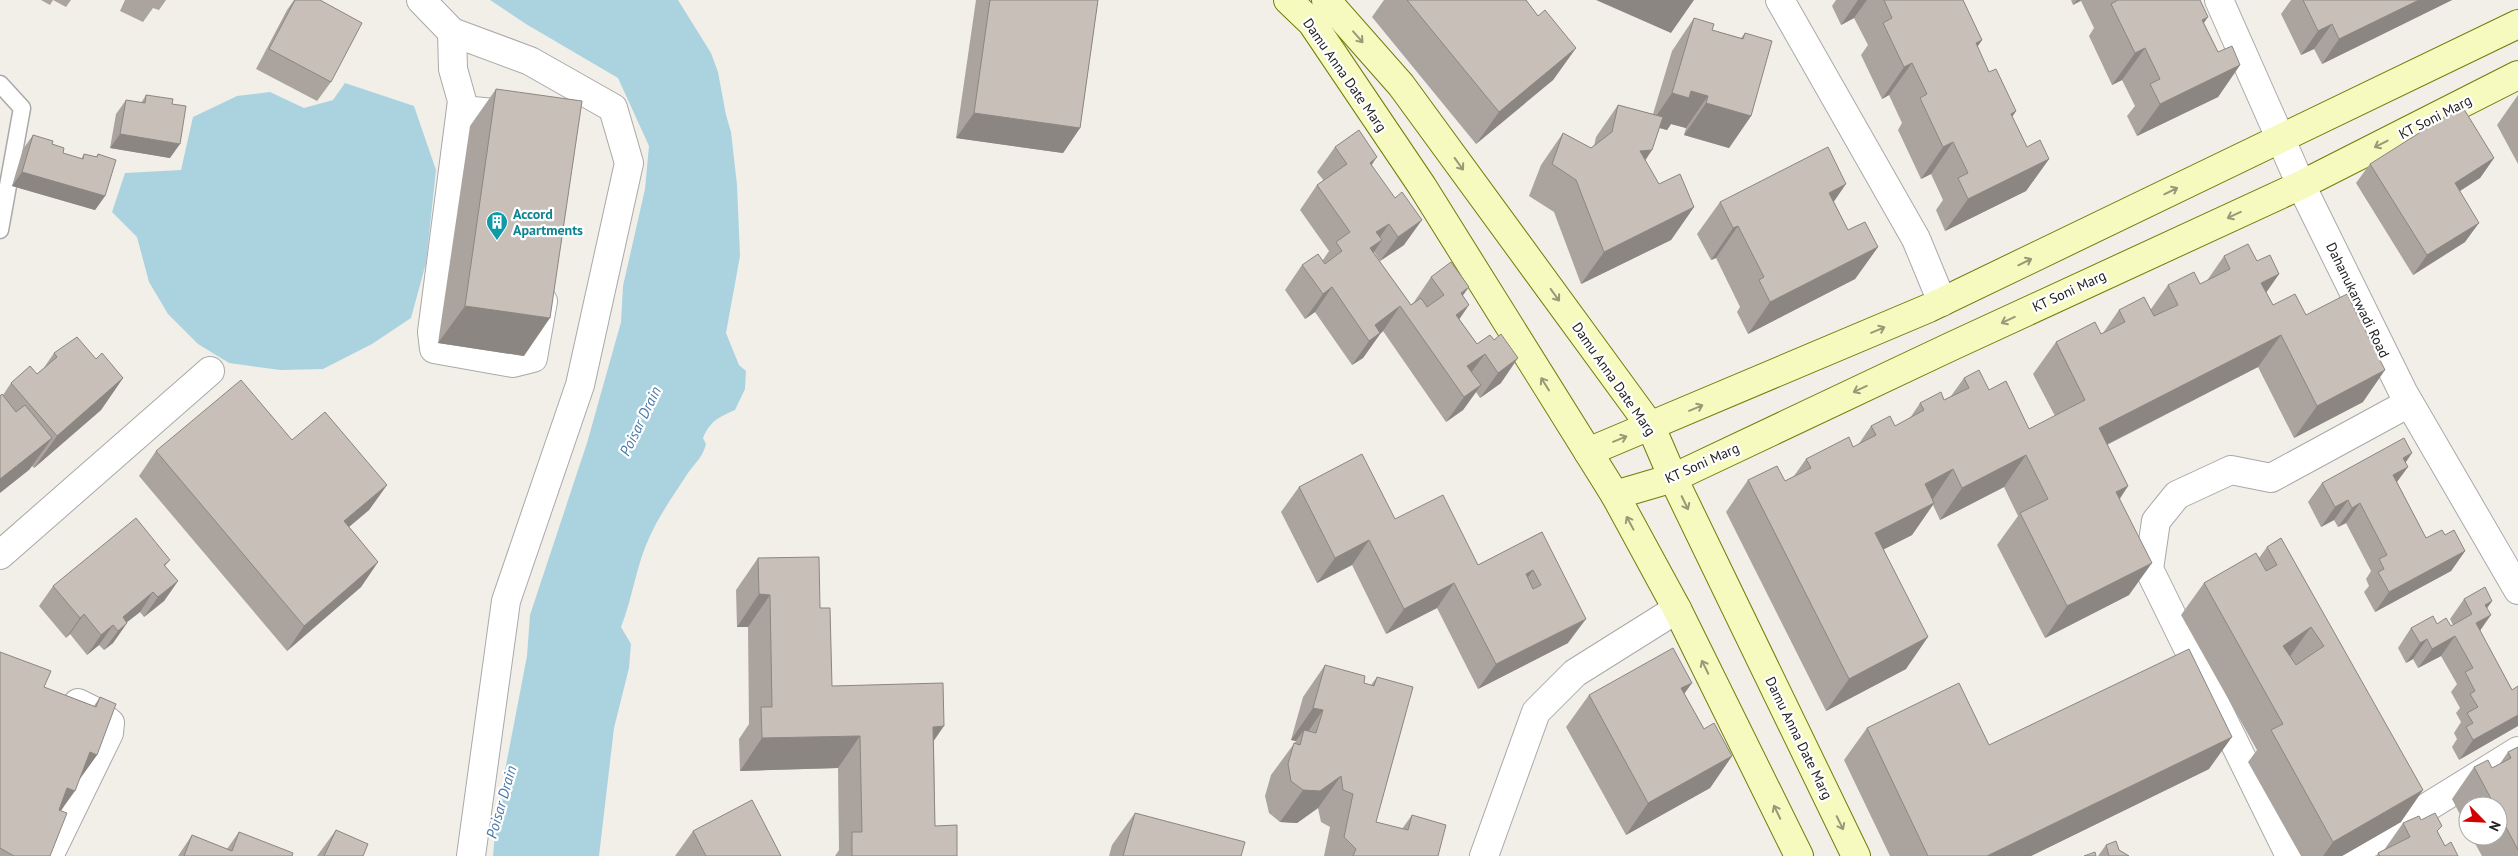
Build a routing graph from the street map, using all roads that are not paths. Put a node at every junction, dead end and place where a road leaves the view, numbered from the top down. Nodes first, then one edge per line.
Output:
1 (421, 0) edge
2 (1288, 0) edge
3 (1326, 0) edge
4 (1780, 0) edge
5 (2219, 0) edge
6 (2518, 24) edge
7 (452, 32) junction
8 (2518, 75) edge
9 (0, 84) edge
10 (461, 110) junction
11 (539, 117) edge
12 (2280, 138) junction
13 (2300, 185) junction
14 (0, 230) edge
15 (546, 280) edge
16 (1942, 302) junction
17 (210, 371) dead end
18 (2409, 402) junction
19 (1651, 427) junction
20 (1588, 452) junction
21 (1673, 478) junction
22 (1615, 495) junction
23 (0, 554) edge
24 (2518, 590) edge
25 (1677, 609) junction
26 (54, 692) edge
27 (2518, 751) edge
28 (49, 856) edge
29 (471, 856) edge
30 (1484, 856) edge
31 (1799, 856) edge
32 (1856, 856) edge
33 (2290, 856) edge
34 (2348, 856) edge

1 - 7 street
20 -> 2 street, Damu Anna Date Marg
3 -> 19 street, Damu Anna Date Marg
4 - 16 street
5 - 12 street, Dahanukarwadi Road
6 - 12 street
7 - 10 street
7 - 29 street
8 -> 13 street, KT Soni Marg
9 - 14 lane
10 - 11 street
10 - 15 street
12 - 13 street, Dahanukarwadi Road
16 -> 12 street
13 - 18 street, Dahanukarwadi Road
13 -> 21 street, KT Soni Marg
19 -> 16 street
17 - 23 street
18 - 24 street, Dahanukarwadi Road
18 - 33 street
20 -> 19 street
19 - 21 street, Damu Anna Date Marg
20 - 22 street, Damu Anna Date Marg
21 - 22 street, KT Soni Marg
21 -> 32 street, Damu Anna Date Marg
25 -> 22 street, Damu Anna Date Marg
25 - 30 street
31 -> 25 street, Damu Anna Date Marg
26 - 28 street
27 - 34 street

